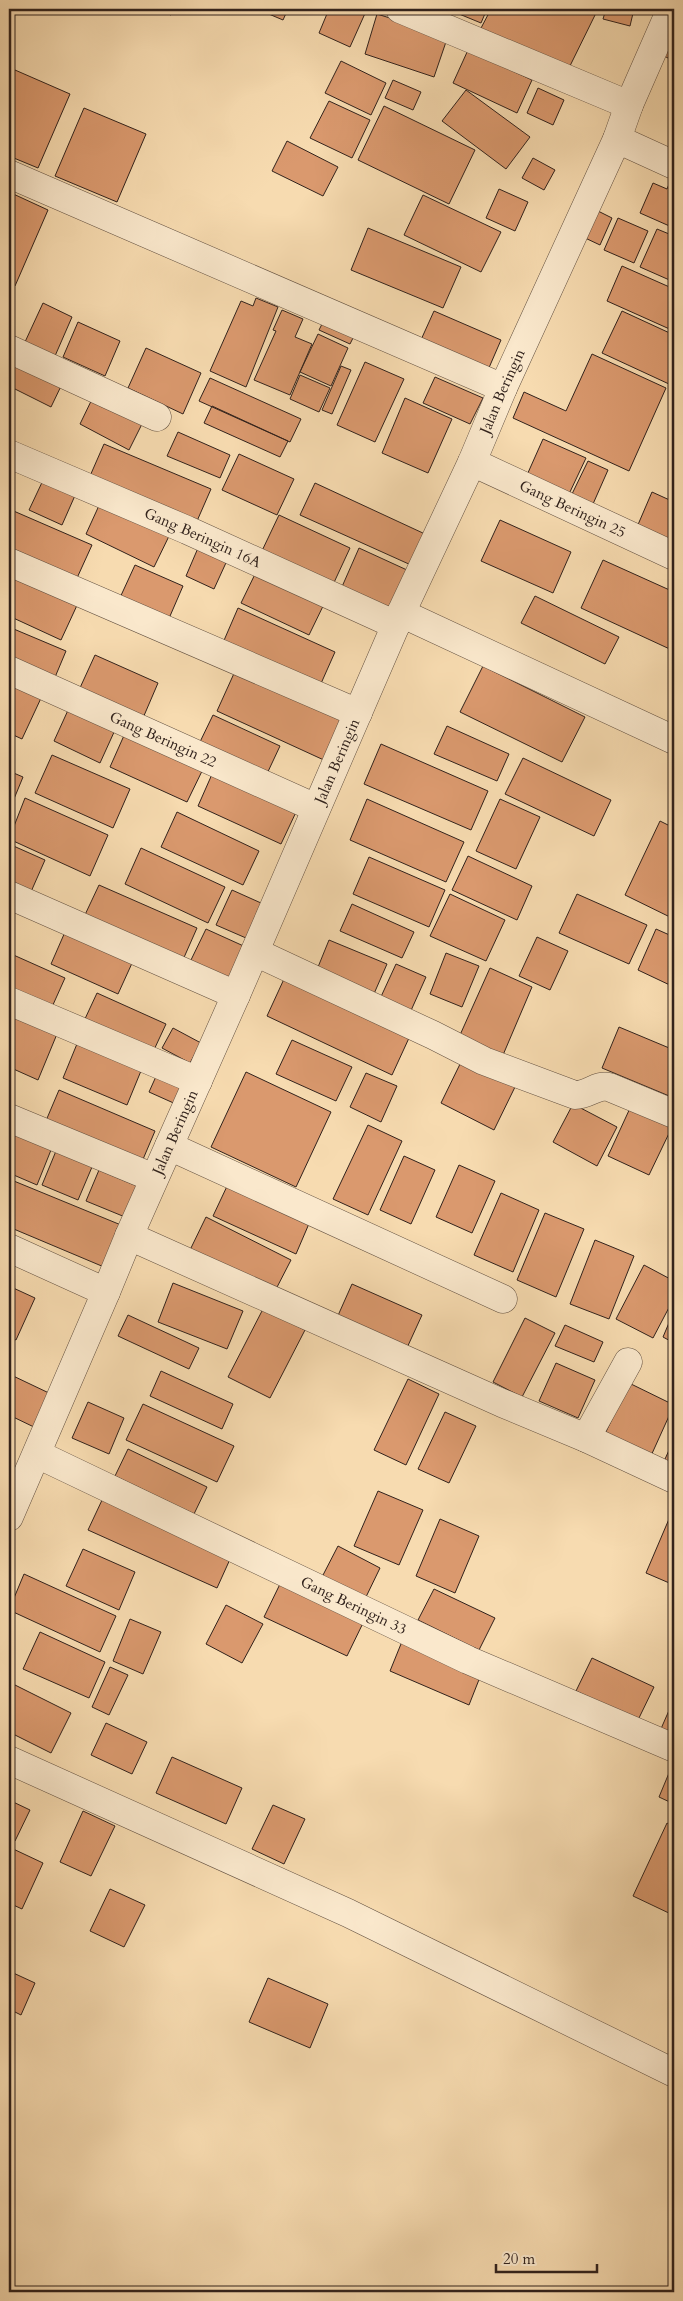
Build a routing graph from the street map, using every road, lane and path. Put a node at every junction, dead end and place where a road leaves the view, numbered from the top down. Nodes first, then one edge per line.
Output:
1 (400, 9) edge
2 (672, 11) edge
3 (630, 105) junction
4 (617, 139) junction
5 (674, 165) edge
6 (9, 174) edge
7 (9, 349) edge
8 (503, 388) junction
9 (157, 417) dead end
10 (9, 454) edge
11 (472, 462) junction
12 (674, 556) edge
13 (9, 562) edge
14 (399, 619) junction
15 (9, 670) edge
16 (358, 713) junction
17 (674, 740) edge
18 (316, 808) junction
19 (9, 895) edge
20 (255, 952) junction
21 (236, 995) junction
22 (9, 1001) edge
23 (198, 1081) junction
24 (674, 1114) edge
25 (9, 1118) edge
26 (168, 1146) junction
27 (154, 1178) junction
28 (128, 1236) junction
29 (9, 1248) edge
30 (106, 1292) junction
31 (502, 1300) dead end
32 (628, 1362) dead end
33 (586, 1438) junction
34 (37, 1454) junction
35 (674, 1479) edge
36 (9, 1517) edge
37 (674, 1748) edge
38 (9, 1760) edge
39 (674, 2073) edge

1 - 3 street
2 - 3 street, Jalan Beringin
3 - 4 street, Jalan Beringin
4 - 5 street
4 - 8 street, Jalan Beringin
6 - 8 street
7 - 9 street
8 - 11 street, Jalan Beringin
10 - 14 street, Gang Beringin 16A
11 - 12 street, Gang Beringin 25
11 - 14 street, Jalan Beringin
13 - 16 street
14 - 16 street, Jalan Beringin
14 - 17 street, Gang Beringin 16A
15 - 18 street, Gang Beringin 22
16 - 18 street, Jalan Beringin
18 - 20 street, Jalan Beringin
19 - 21 street
20 - 21 street, Jalan Beringin
20 - 24 street
21 - 23 street, Jalan Beringin
22 - 23 street
23 - 26 street, Jalan Beringin
25 - 27 street
26 - 27 street, Jalan Beringin
26 - 31 street
27 - 28 street, Jalan Beringin
28 - 30 street, Jalan Beringin
28 - 33 street
29 - 30 street
30 - 34 street, Jalan Beringin
32 - 33 street
33 - 35 street
34 - 36 street, Jalan Beringin
34 - 37 street, Gang Beringin 33
38 - 39 street

